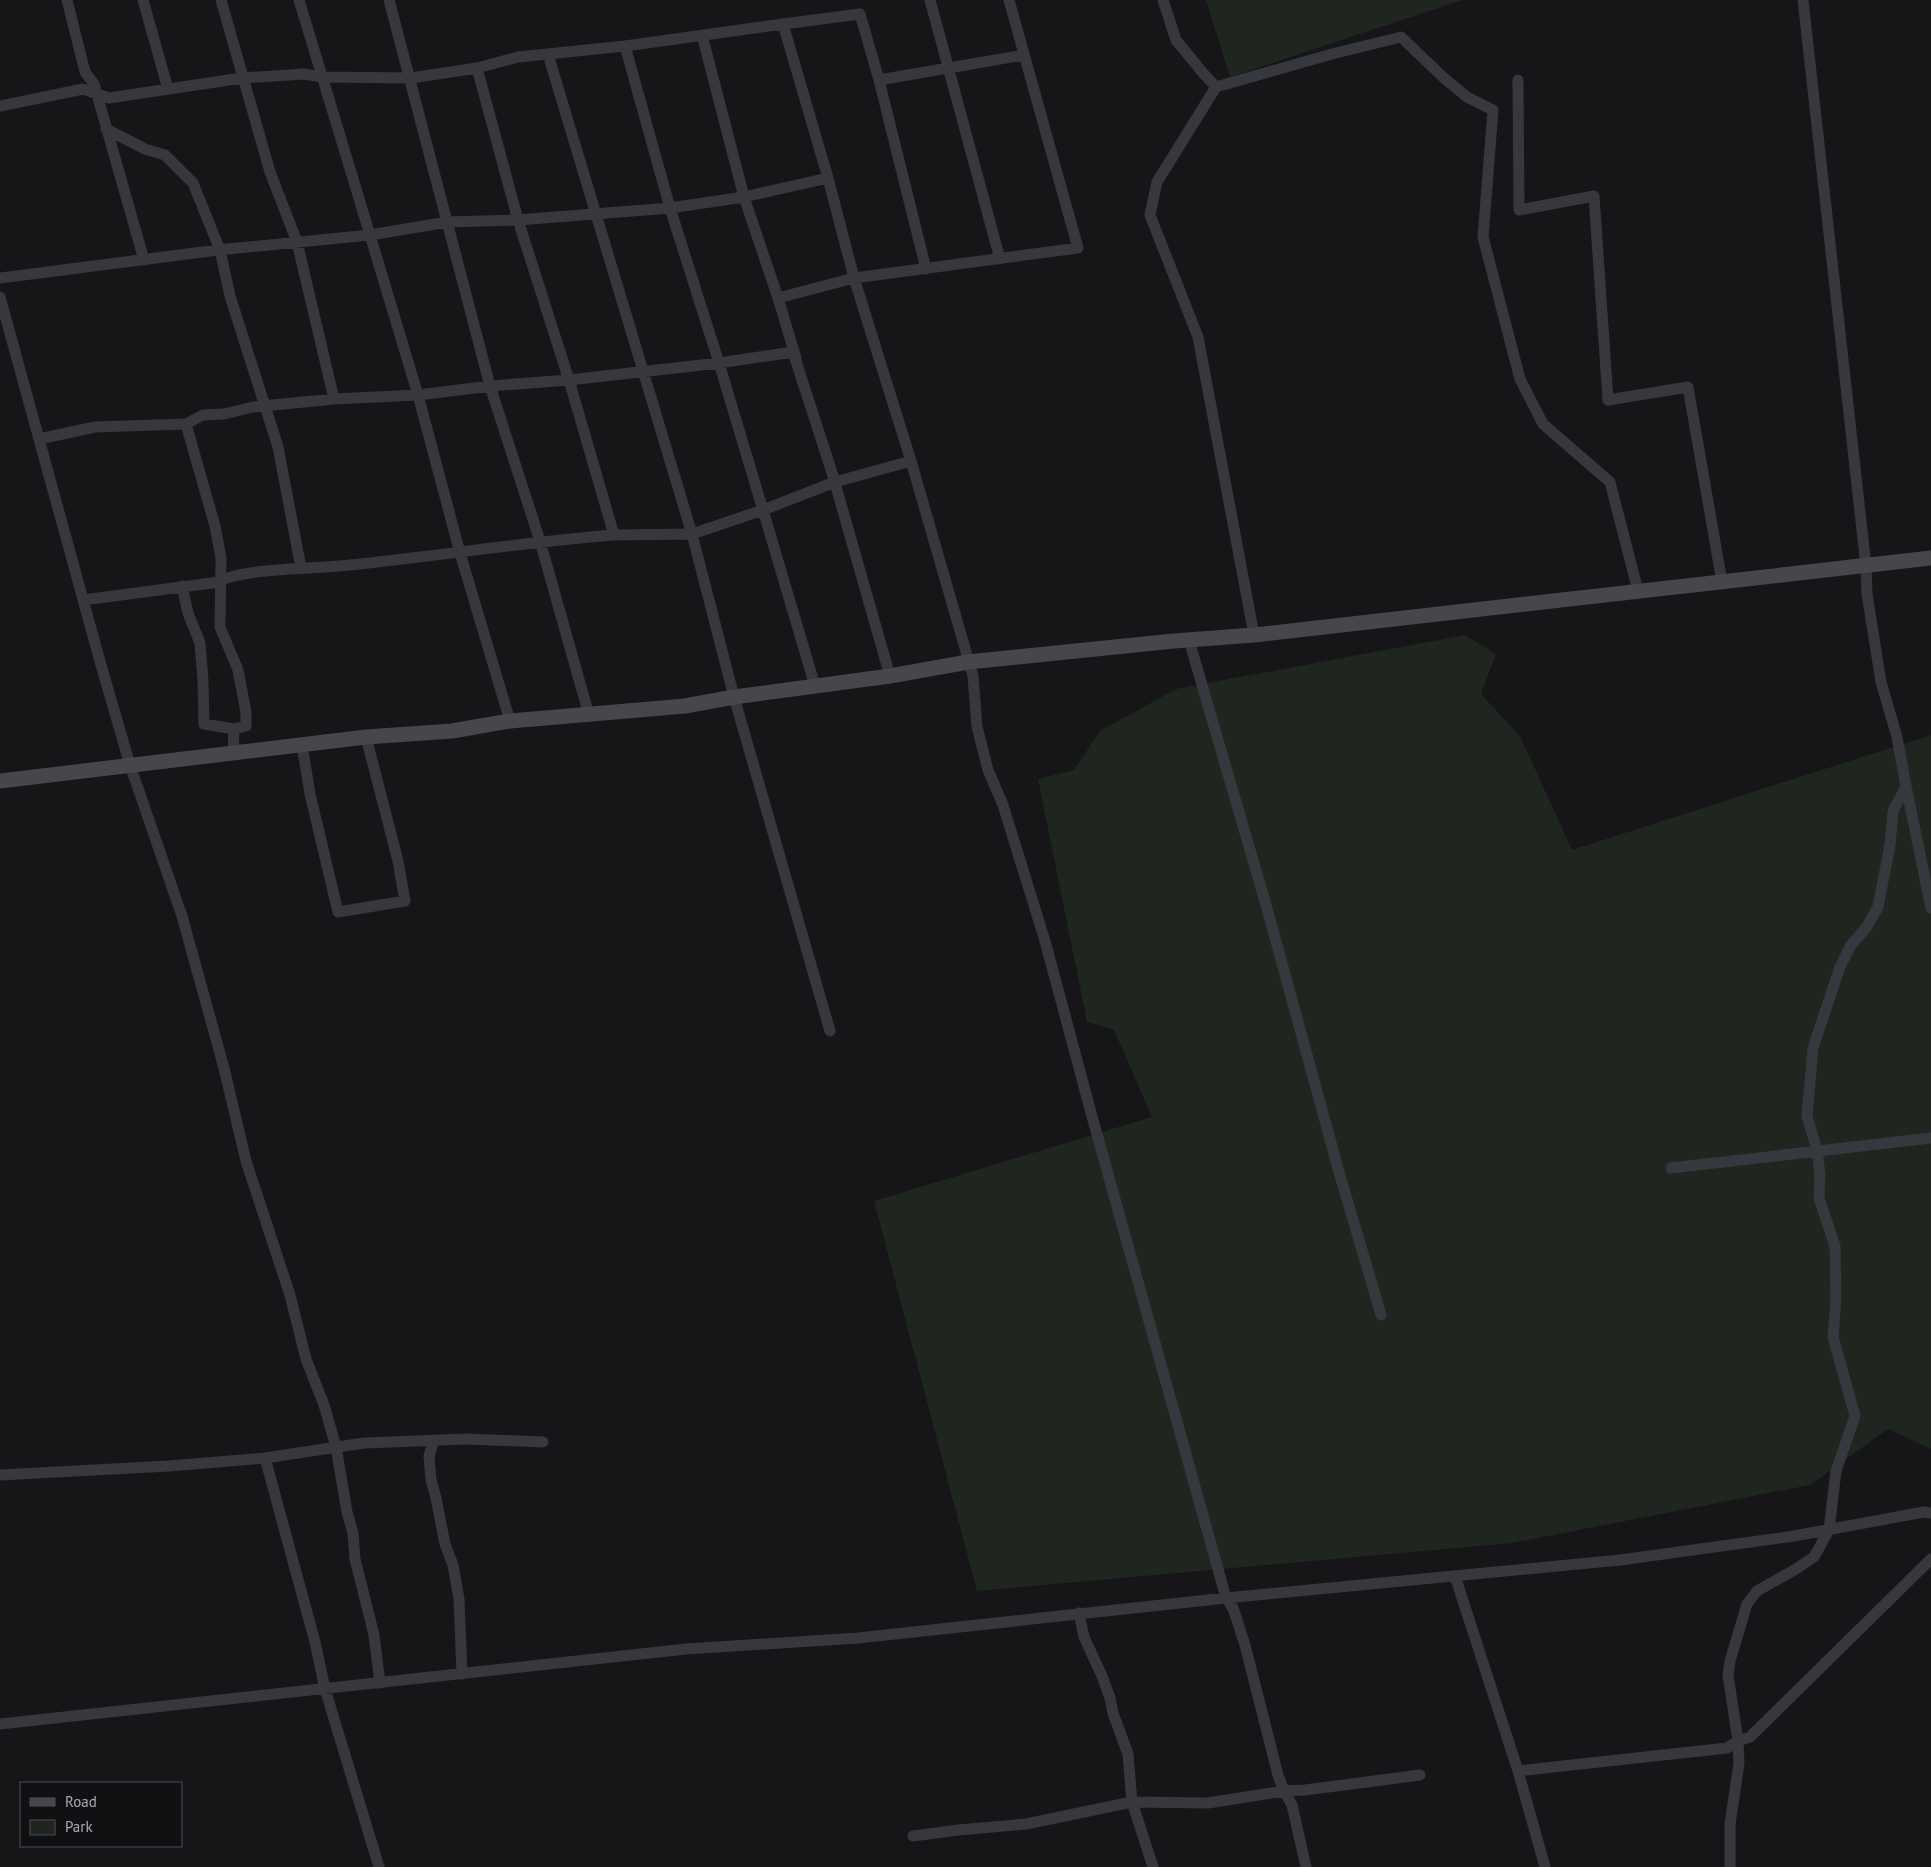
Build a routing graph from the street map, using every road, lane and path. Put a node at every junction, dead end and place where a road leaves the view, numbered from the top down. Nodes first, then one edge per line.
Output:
1 (67, 0) edge
2 (143, 0) edge
3 (221, 0) edge
4 (299, 0) edge
5 (389, 0) edge
6 (930, 0) edge
7 (1008, 0) edge
8 (1163, 0) edge
9 (1803, 0) edge
10 (783, 24) junction
11 (702, 35) junction
12 (626, 46) junction
13 (549, 54) junction
14 (1024, 55) junction
15 (477, 68) junction
16 (950, 69) junction
17 (322, 77) junction
18 (242, 78) junction
19 (411, 78) junction
20 (879, 80) junction
21 (1518, 80) dead end
22 (1216, 86) junction
23 (168, 89) junction
24 (97, 94) junction
25 (0, 106) edge
26 (106, 129) junction
27 (828, 178) junction
28 (744, 197) junction
29 (670, 208) junction
30 (596, 214) junction
31 (518, 220) junction
32 (447, 222) junction
33 (370, 234) junction
34 (297, 242) junction
35 (220, 250) junction
36 (1000, 259) junction
37 (144, 260) junction
38 (926, 269) junction
39 (0, 278) edge
40 (854, 278) junction
41 (0, 296) edge
42 (778, 298) junction
43 (719, 363) junction
44 (643, 370) junction
45 (568, 380) junction
46 (490, 386) junction
47 (418, 395) junction
48 (334, 399) junction
49 (265, 406) junction
50 (186, 424) junction
51 (39, 439) junction
52 (911, 461) junction
53 (835, 482) junction
54 (763, 510) junction
55 (692, 534) junction
56 (614, 535) junction
57 (540, 541) junction
58 (460, 553) junction
59 (1931, 558) edge
60 (1866, 566) junction
61 (301, 568) junction
62 (221, 579) junction
63 (1722, 582) junction
64 (182, 586) junction
65 (1638, 591) junction
66 (83, 600) junction
67 (1254, 636) junction
68 (1189, 640) junction
69 (968, 662) junction
70 (890, 676) junction
71 (815, 686) junction
72 (734, 697) junction
73 (589, 715) junction
74 (510, 721) junction
75 (234, 729) junction
76 (366, 737) junction
77 (302, 745) junction
78 (233, 753) junction
79 (130, 765) junction
80 (0, 781) edge
81 (1906, 786) junction
82 (1931, 908) edge
83 (830, 1031) dead end
84 (1931, 1138) edge
85 (1817, 1150) junction
86 (1671, 1168) dead end
87 (1381, 1315) dead end
88 (434, 1440) junction
89 (543, 1442) dead end
90 (336, 1447) junction
91 (265, 1458) junction
92 (0, 1475) edge
93 (1931, 1513) edge
94 (1829, 1530) junction
95 (1931, 1559) edge
96 (1455, 1576) junction
97 (1226, 1598) junction
98 (1079, 1613) junction
99 (462, 1674) junction
100 (380, 1683) junction
101 (325, 1689) junction
102 (0, 1724) edge
103 (1738, 1741) junction
104 (1518, 1771) junction
105 (1420, 1775) dead end
106 (1284, 1791) junction
107 (1132, 1802) junction
108 (913, 1836) dead end
109 (380, 1867) edge
110 (1153, 1867) edge
111 (1306, 1867) edge
112 (1545, 1867) edge
113 (1730, 1867) edge

1 - 24 street
2 - 23 street
3 - 18 street
4 - 17 street
5 - 19 street
6 - 16 street
7 - 14 street
8 - 22 street
9 - 60 street
10 - 11 street
10 - 20 street
10 - 27 street
11 - 12 street
11 - 28 street
12 - 13 street
12 - 29 street
13 - 15 street
13 - 30 street
14 - 16 street
14 - 36 street
15 - 19 street
15 - 31 street
16 - 20 street
16 - 36 street
17 - 18 street
17 - 19 street
17 - 33 street
18 - 23 street
18 - 34 street
19 - 32 street
20 - 38 street
21 - 63 street
22 - 65 street
22 - 67 street
23 - 24 street
24 - 25 street
24 - 26 street
26 - 35 street
26 - 37 street
27 - 28 street
27 - 40 street
28 - 29 street
28 - 42 street
29 - 30 street
29 - 43 street
30 - 31 street
30 - 44 street
31 - 32 street
31 - 45 street
32 - 33 street
32 - 46 street
33 - 34 street
33 - 47 street
34 - 35 street
34 - 48 street
35 - 37 street
35 - 49 street
36 - 38 street
37 - 39 street
38 - 40 street
40 - 42 street
40 - 52 street
41 - 51 street
42 - 53 street
43 - 44 street
43 - 53 street
43 - 54 street
44 - 45 street
44 - 55 street
45 - 46 street
45 - 56 street
46 - 47 street
46 - 57 street
47 - 48 street
47 - 58 street
48 - 49 street
49 - 50 street
49 - 61 street
50 - 51 street
50 - 62 street
51 - 66 street
52 - 53 street
52 - 69 street
53 - 54 street
53 - 70 street
54 - 55 street
54 - 71 street
55 - 56 street
55 - 72 street
56 - 57 street
57 - 58 street
57 - 73 street
58 - 61 street
58 - 74 street
59 - 60 street
60 - 63 street
60 - 81 street
61 - 62 street
62 - 64 street
62 - 75 street
63 - 65 street
64 - 66 street
64 - 75 street
65 - 67 street
66 - 79 street
67 - 68 street
68 - 69 street
68 - 87 street
69 - 70 street
69 - 97 street
70 - 71 street
71 - 72 street
72 - 73 street
72 - 83 street
73 - 74 street
74 - 76 street
75 - 78 street
76 - 77 street
76 - 77 street
77 - 78 street
78 - 79 street
79 - 80 street
79 - 90 street
81 - 82 street
81 - 85 street
84 - 85 street
85 - 86 street
85 - 94 street
88 - 89 street
88 - 90 street
88 - 99 street
90 - 91 street
90 - 100 street
91 - 92 street
91 - 101 street
93 - 94 street
94 - 96 street
94 - 103 street
95 - 103 street
96 - 97 street
96 - 104 street
97 - 98 street
97 - 106 street
98 - 99 street
98 - 107 street
99 - 100 street
100 - 101 street
101 - 102 street
101 - 109 street
103 - 104 street
103 - 113 street
104 - 112 street
105 - 106 street
106 - 107 street
106 - 111 street
107 - 108 street
107 - 110 street

